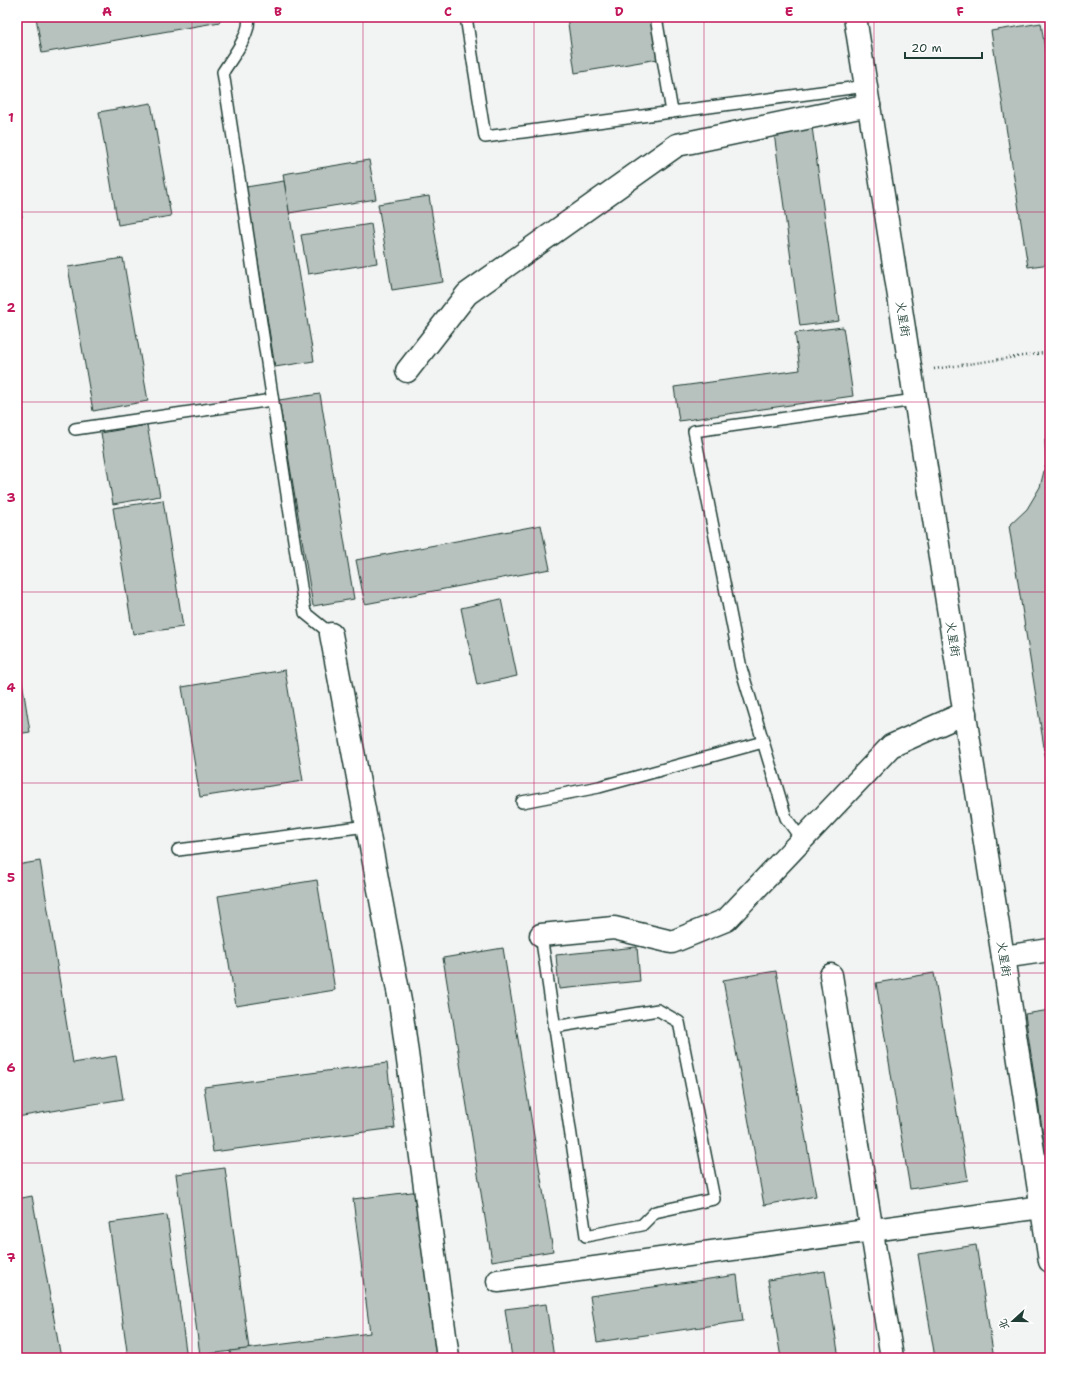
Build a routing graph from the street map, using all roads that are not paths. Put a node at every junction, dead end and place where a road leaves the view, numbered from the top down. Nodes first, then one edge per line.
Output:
1 (248, 17) edge
2 (466, 17) edge
3 (656, 17) edge
4 (855, 17) edge
5 (868, 95) junction
6 (672, 112) junction
7 (407, 372) dead end
8 (272, 400) junction
9 (915, 400) junction
10 (75, 429) dead end
11 (331, 634) joint
12 (965, 713) junction
13 (763, 742) junction
14 (522, 802) dead end
15 (367, 826) junction
16 (802, 840) junction
17 (178, 850) dead end
18 (541, 935) joint
19 (1050, 950) edge
20 (1004, 957) junction
21 (831, 975) dead end
22 (554, 1026) junction
23 (1042, 1207) junction
24 (872, 1230) junction
25 (1050, 1261) edge
26 (498, 1281) dead end
27 (448, 1358) edge
28 (892, 1358) edge

1 - 8 lane
2 - 6 lane
3 - 6 lane
4 - 5 street, 火星街
5 - 6 lane
5 - 7 street
5 - 9 street, 火星街
8 - 10 lane
8 - 11 lane
9 - 12 street, 火星街
9 - 13 lane
11 - 15 street
12 - 16 street
12 - 20 street, 火星街
13 - 14 lane
13 - 16 lane
15 - 17 lane
15 - 27 street
16 - 18 street
18 - 22 lane
19 - 20 street
20 - 23 street, 火星街
21 - 24 street
22 - 22 lane
23 - 24 street
23 - 25 street, 火星街
24 - 26 street
24 - 28 street

